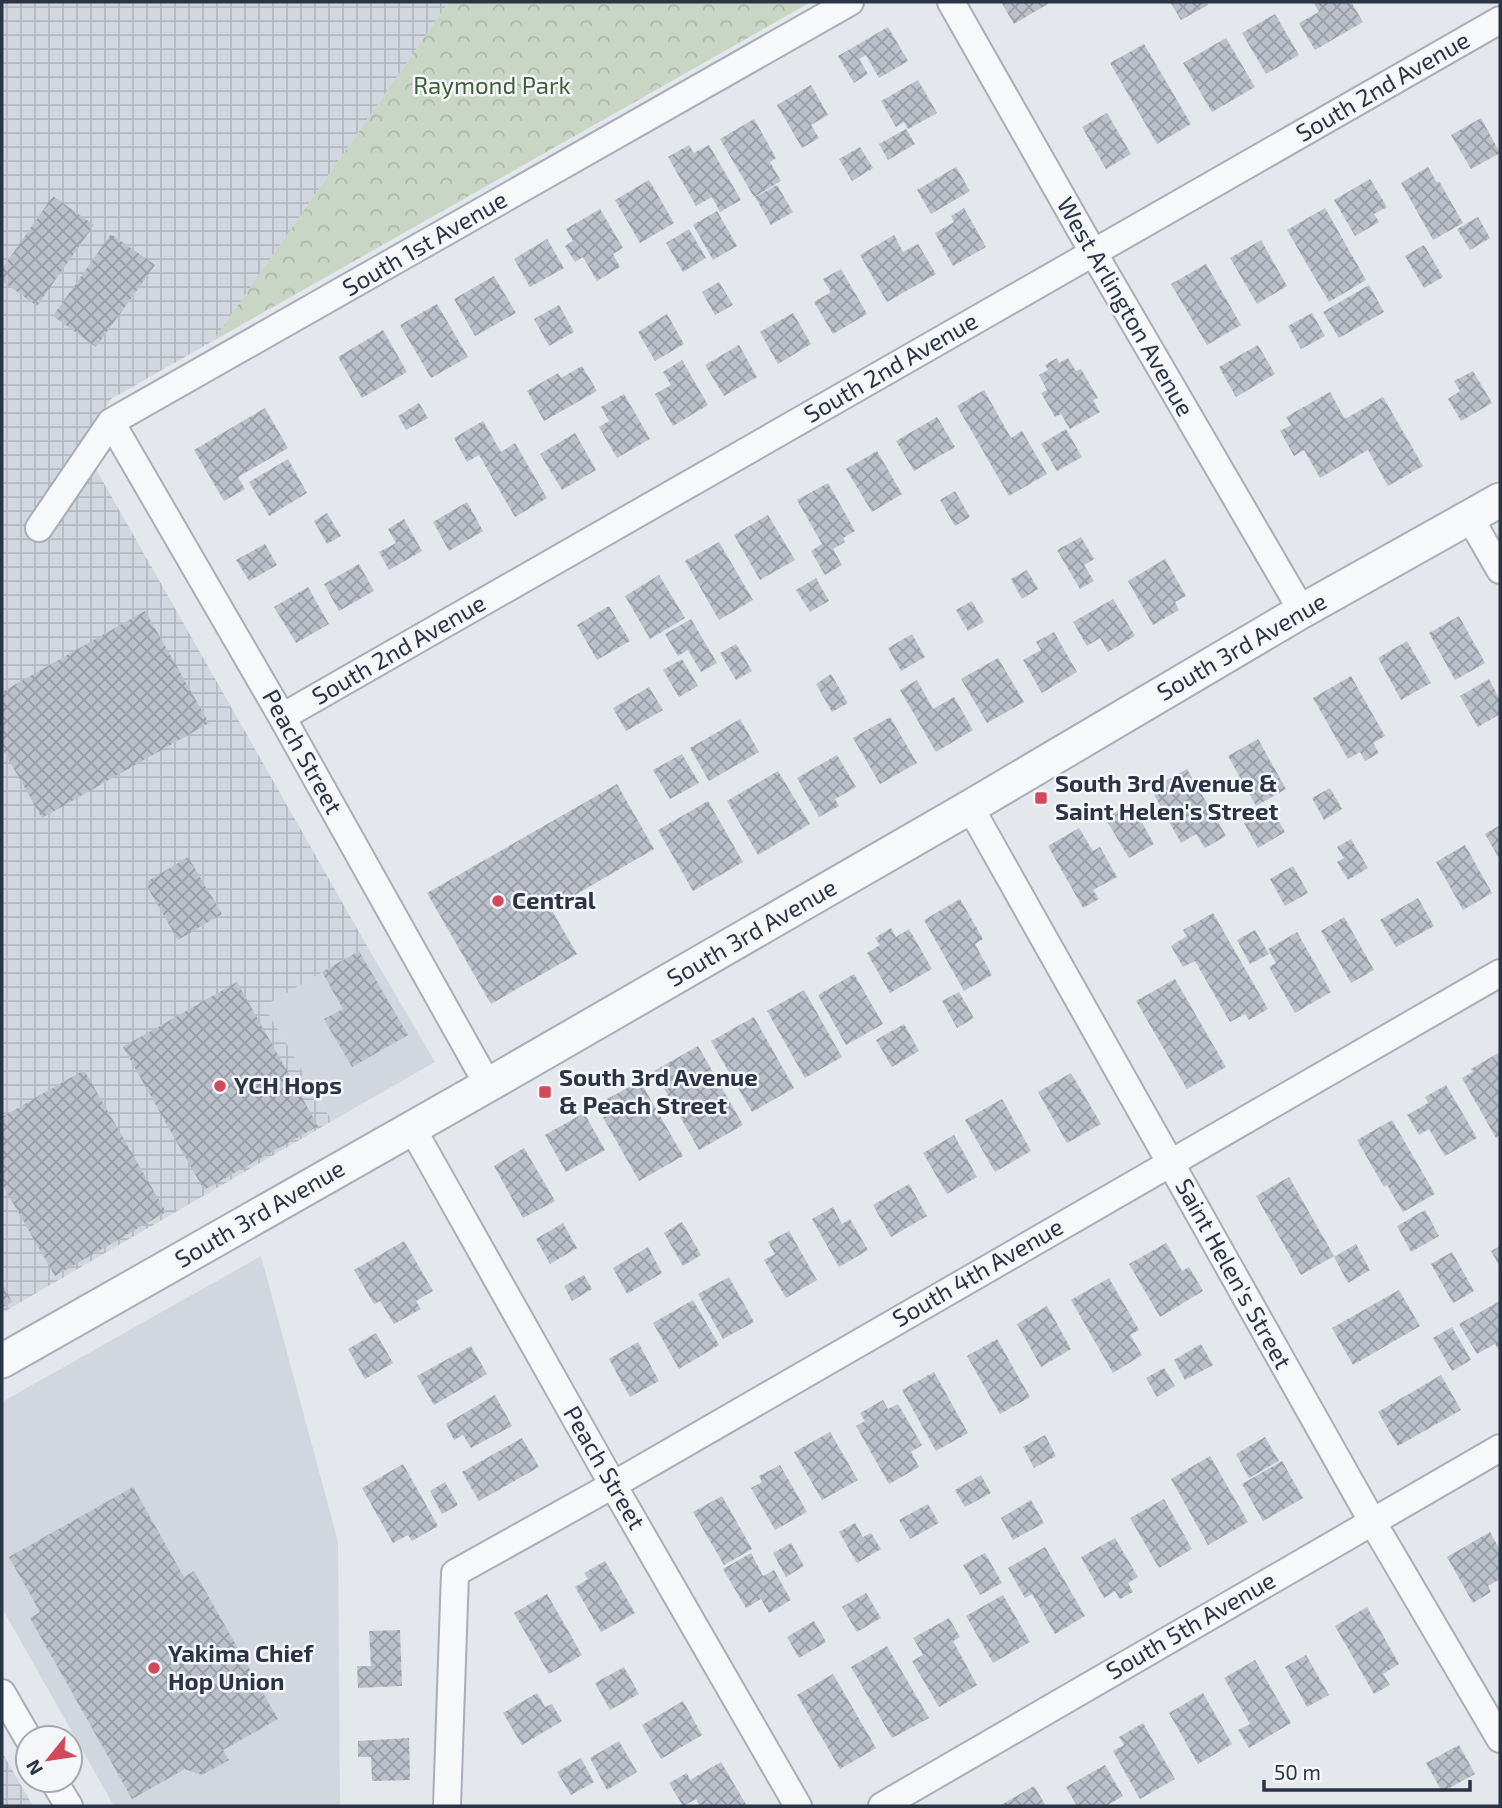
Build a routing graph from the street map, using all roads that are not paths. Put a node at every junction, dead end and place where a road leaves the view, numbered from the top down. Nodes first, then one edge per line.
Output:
1 (850, 2) edge
2 (951, 2) edge
3 (1500, 20) edge
4 (1093, 252) junction
5 (111, 422) junction
6 (1500, 500) edge
7 (1470, 518) junction
8 (39, 528) dead end
9 (1500, 570) edge
10 (1302, 611) junction
11 (282, 717) junction
12 (970, 807) junction
13 (1500, 973) edge
14 (488, 1085) junction
15 (412, 1128) junction
16 (1171, 1163) junction
17 (2, 1361) edge
18 (1500, 1448) edge
19 (612, 1485) junction
20 (1372, 1521) junction
21 (2, 1693) edge
22 (21, 1724) edge
23 (1500, 1739) edge
24 (447, 1806) edge
25 (798, 1806) edge
26 (883, 1806) edge

1 - 5 street, South 1st Avenue
2 - 4 street, West Arlington Avenue
3 - 4 street, South 2nd Avenue
4 - 10 street, West Arlington Avenue
4 - 11 street, South 2nd Avenue
5 - 8 street, South 1st Avenue
5 - 11 street, Peach Street
6 - 7 street, South 3rd Avenue
7 - 9 street
7 - 10 street, South 3rd Avenue
10 - 12 street, South 3rd Avenue
11 - 14 street, Peach Street
12 - 14 street, South 3rd Avenue
12 - 16 street, Saint Helen's Street
13 - 16 street, South 4th Avenue
14 - 15 street, South 3rd Avenue
15 - 17 street, South 3rd Avenue
15 - 19 street, Peach Street
16 - 19 street, South 4th Avenue
16 - 20 street, Saint Helen's Street
18 - 20 street, South 5th Avenue
19 - 24 street, South 4th Avenue
19 - 25 street, Peach Street
20 - 23 street, Saint Helen's Street
20 - 26 street, South 5th Avenue
21 - 22 street

